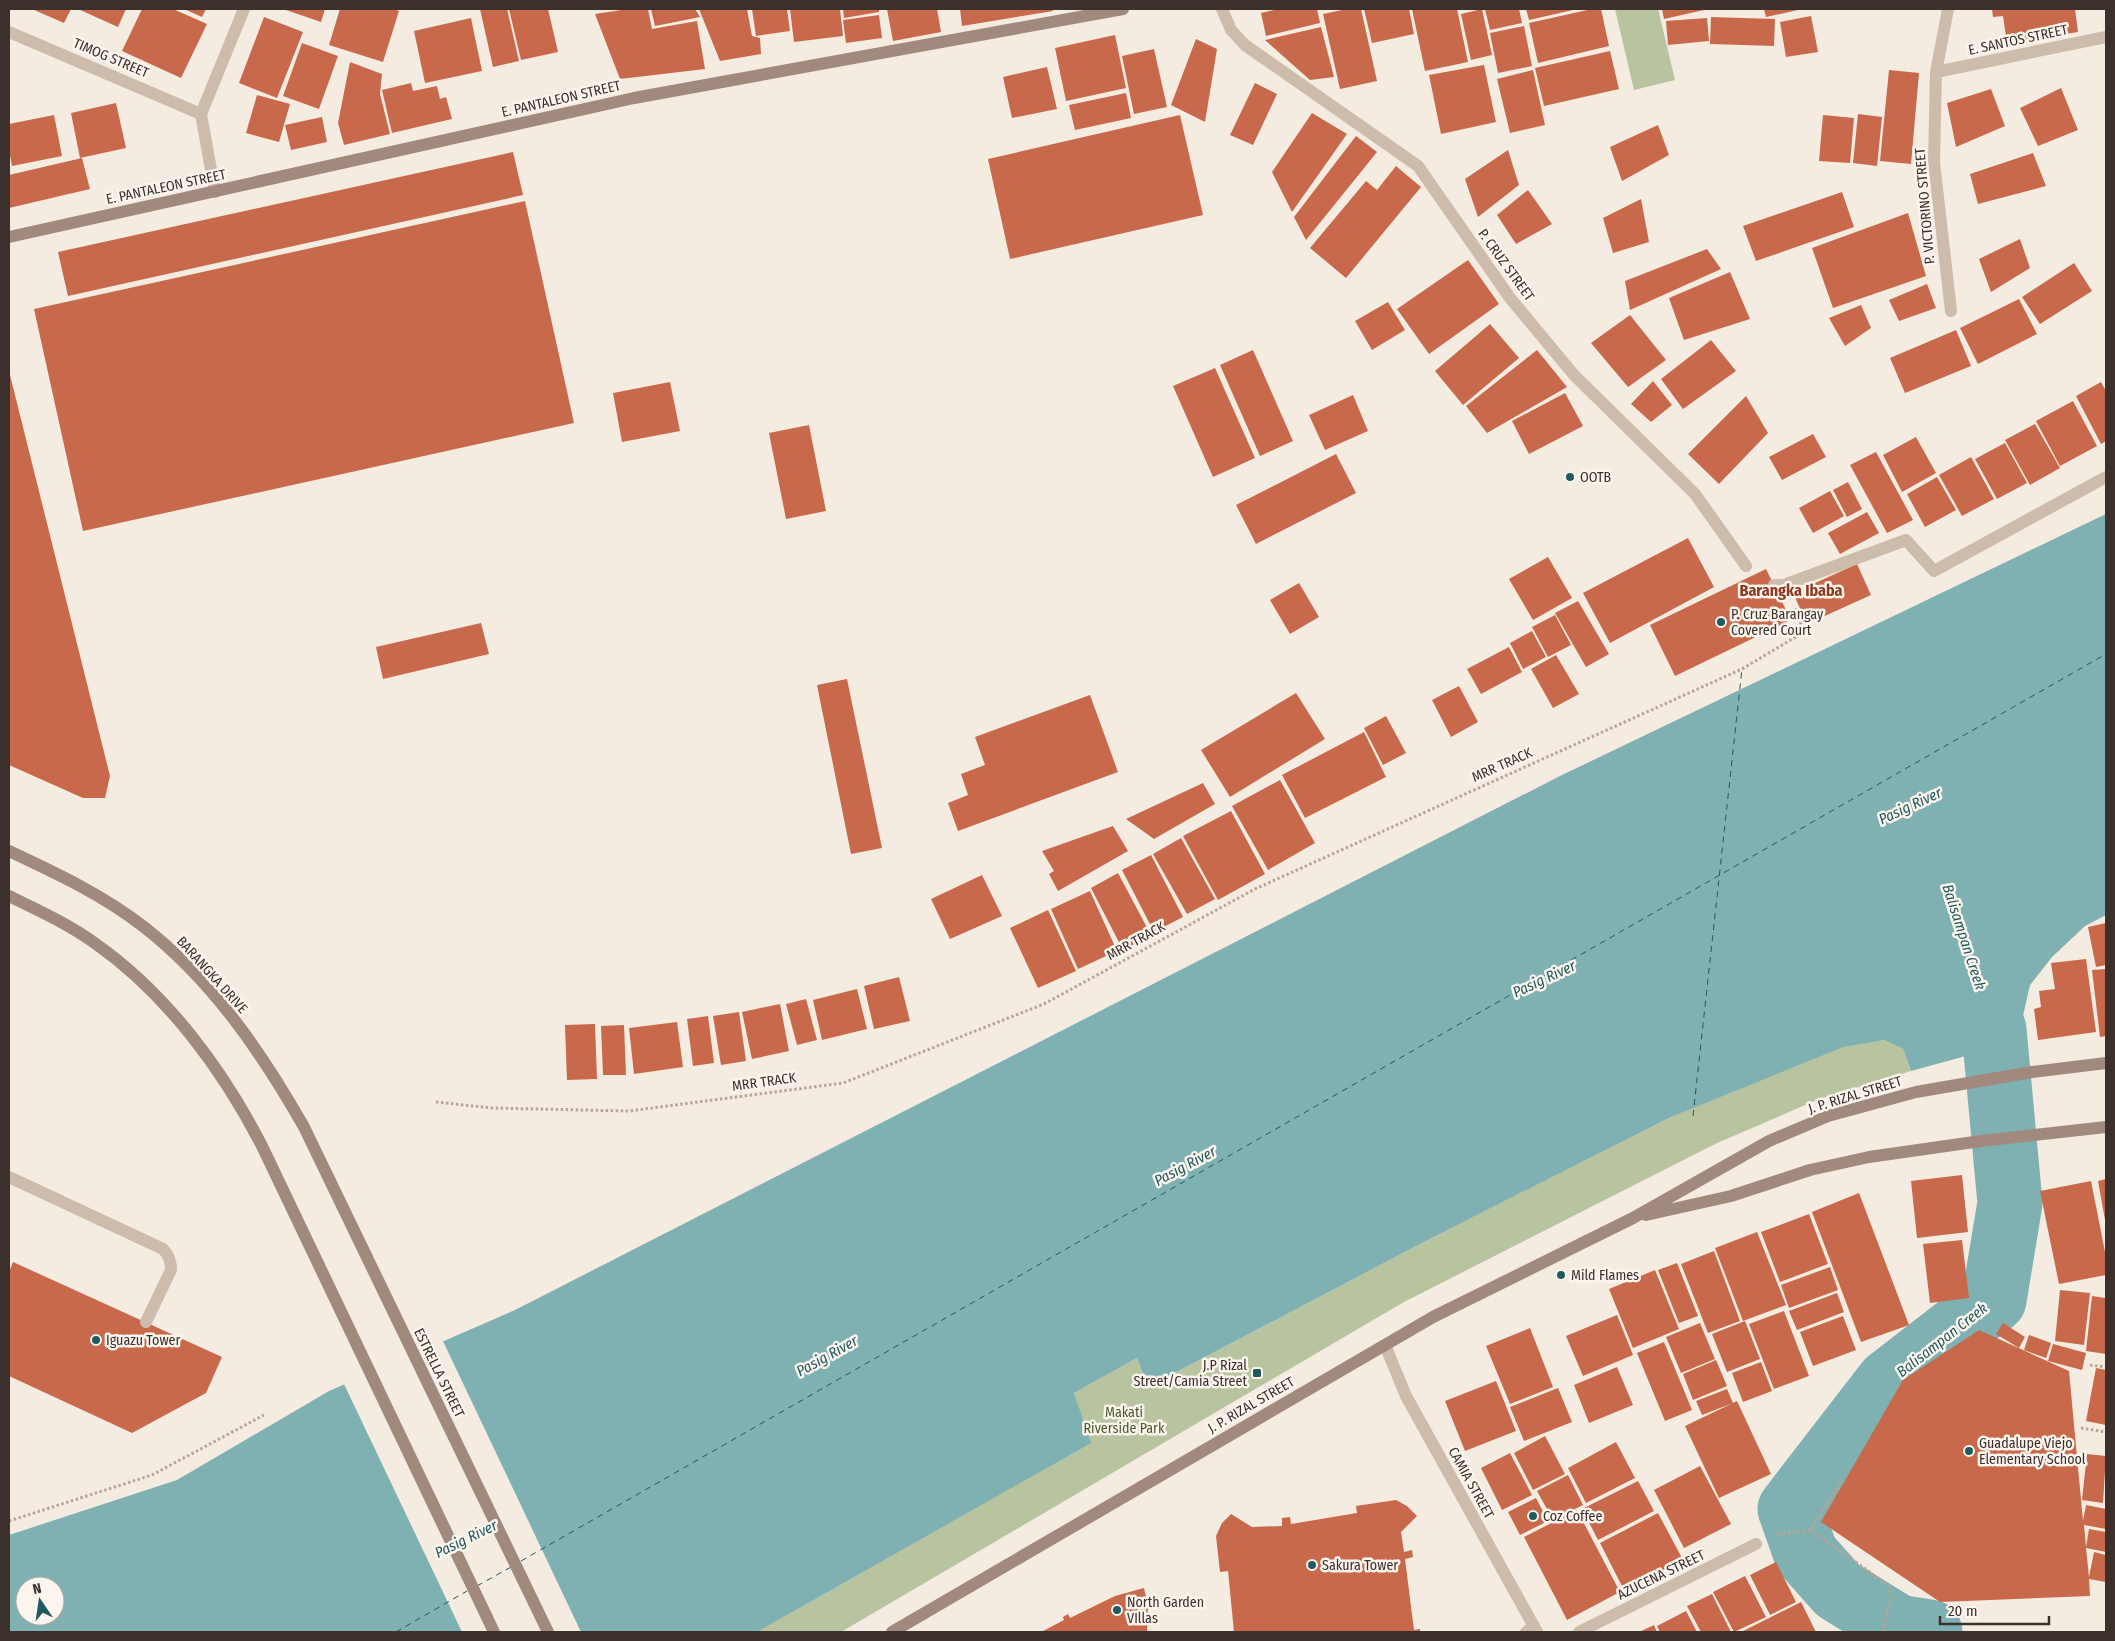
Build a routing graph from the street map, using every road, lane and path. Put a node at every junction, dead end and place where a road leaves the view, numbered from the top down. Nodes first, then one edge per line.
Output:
1 (244, 9) edge
2 (1123, 9) edge
3 (1222, 9) edge
4 (1948, 9) edge
5 (1086, 12) edge
6 (9, 32) edge
7 (2106, 37) edge
8 (1936, 72) junction
9 (201, 114) junction
10 (215, 192) junction
11 (9, 237) edge
12 (1951, 311) dead end
13 (2106, 477) edge
14 (1746, 566) dead end
15 (1774, 585) dead end
16 (1804, 632) dead end
17 (9, 852) edge
18 (9, 896) edge
19 (2106, 1063) edge
20 (436, 1102) dead end
21 (304, 1127) joint
22 (2106, 1127) edge
23 (9, 1177) edge
24 (1633, 1218) junction
25 (146, 1322) dead end
26 (1385, 1345) junction
27 (2090, 1365) dead end
28 (2106, 1367) edge
29 (264, 1415) dead end
30 (2080, 1428) dead end
31 (2106, 1432) edge
32 (1841, 1480) dead end
33 (9, 1521) edge
34 (1808, 1531) junction
35 (1776, 1534) dead end
36 (1756, 1544) dead end
37 (1532, 1630) edge
38 (494, 1632) edge
39 (548, 1632) edge
40 (892, 1632) edge
41 (1579, 1632) edge
42 (1882, 1632) edge

1 - 9 street
2 - 5 main road, E. PANTALEON STREET
3 - 14 street, P. CRUZ STREET
4 - 8 street, P. VICTORINO STREET
5 - 10 main road, E. PANTALEON STREET
6 - 9 street, TIMOG STREET
7 - 8 street, E. SANTOS STREET
8 - 12 street, P. VICTORINO STREET
9 - 10 street
10 - 11 main road, E. PANTALEON STREET
13 - 15 street
16 - 20 path, MRR TRACK
17 - 21 main road, BARANGKA DRIVE
18 - 38 main road
19 - 24 main road, J. P. RIZAL STREET
21 - 39 main road, ESTRELLA STREET
22 - 24 main road, J. P. RIZAL STREET
23 - 25 street
24 - 26 main road, J. P. RIZAL STREET
26 - 37 street, CAMIA STREET
26 - 40 main road, J. P. RIZAL STREET
27 - 28 path
29 - 33 path
30 - 31 path
32 - 34 path
34 - 35 path
34 - 42 path
36 - 41 street, AZUCENA STREET

